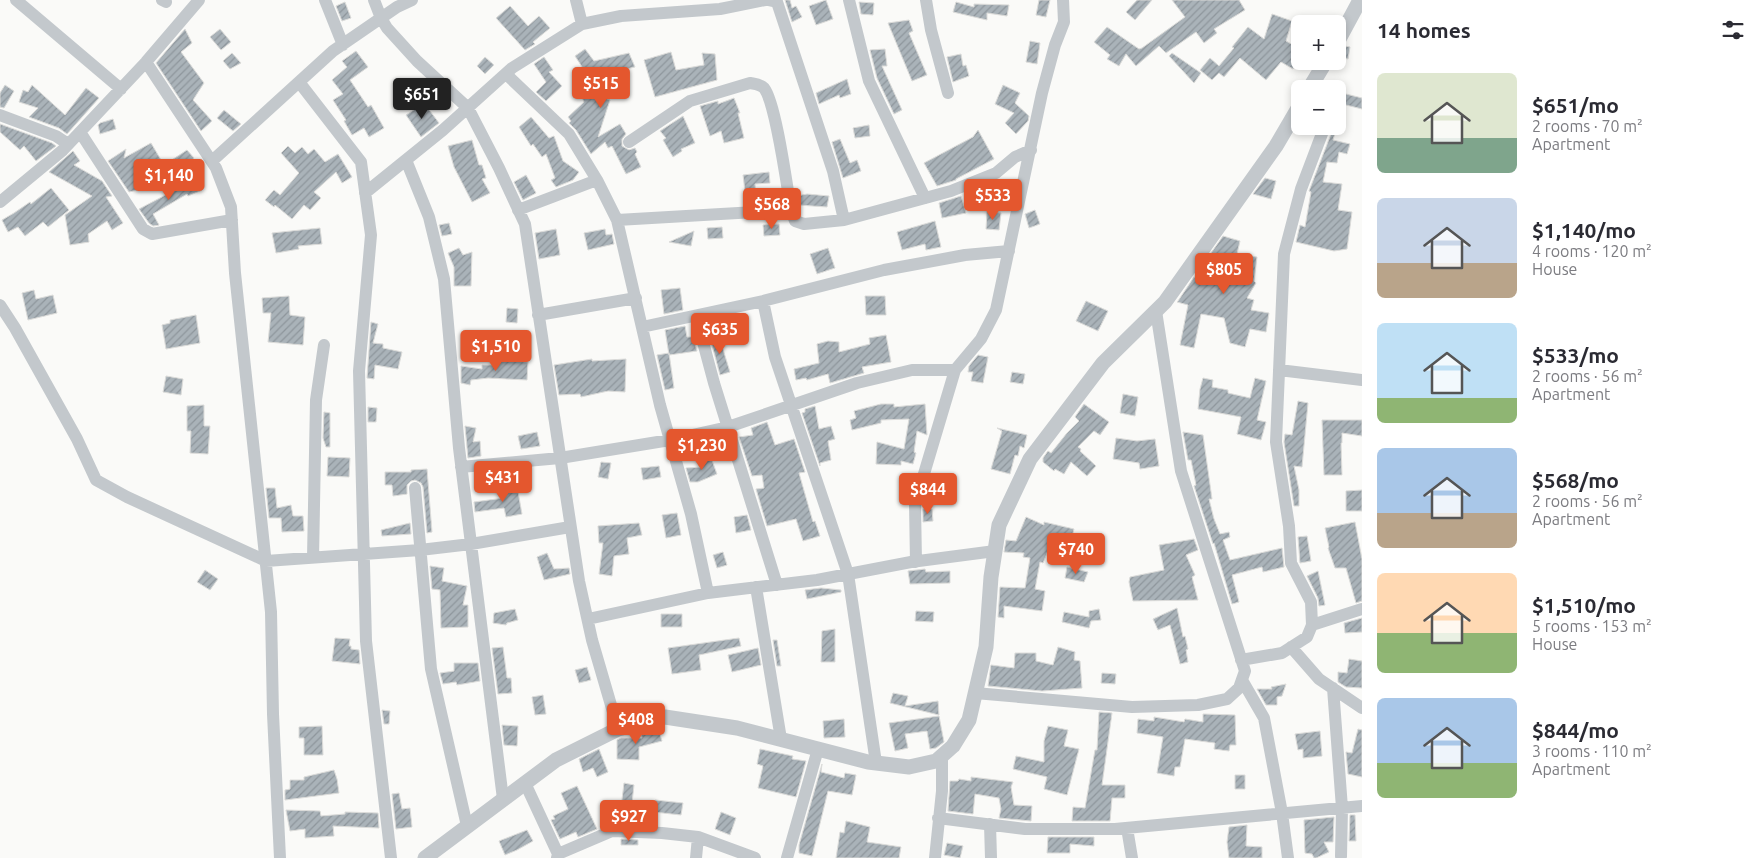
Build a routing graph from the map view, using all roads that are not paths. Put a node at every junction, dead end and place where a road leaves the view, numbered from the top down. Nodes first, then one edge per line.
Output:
1 (16, 0) edge
2 (199, 0) edge
3 (325, 0) edge
4 (374, 0) edge
5 (412, 0) edge
6 (576, 0) edge
7 (761, 0) edge
8 (848, 0) edge
9 (926, 0) edge
10 (1063, 0) edge
11 (1360, 0) edge
12 (381, 18) junction
13 (582, 24) junction
14 (1346, 26) edge
15 (343, 44) junction
16 (146, 62) junction
17 (506, 74) junction
18 (299, 82) junction
19 (121, 89) junction
20 (948, 94) dead end
21 (468, 108) junction
22 (0, 115) edge
23 (1291, 120) edge
24 (80, 132) junction
25 (1321, 135) edge
26 (629, 142) dead end
27 (68, 144) junction
28 (1031, 150) junction
29 (406, 160) junction
30 (212, 161) junction
31 (597, 180) junction
32 (365, 192) junction
33 (925, 198) junction
34 (0, 202) edge
35 (518, 210) junction
36 (791, 210) junction
37 (232, 220) junction
38 (616, 220) junction
39 (844, 220) junction
40 (1009, 251) junction
41 (636, 298) junction
42 (762, 301) junction
43 (0, 305) edge
44 (1156, 312) junction
45 (538, 316) junction
46 (696, 316) junction
47 (642, 327) junction
48 (324, 345) dead end
49 (955, 370) junction
50 (1279, 370) junction
51 (1362, 380) edge
52 (791, 406) junction
53 (728, 427) junction
54 (670, 440) junction
55 (560, 458) junction
56 (462, 467) junction
57 (415, 488) dead end
58 (570, 527) junction
59 (471, 544) junction
60 (420, 550) junction
61 (995, 551) junction
62 (364, 555) junction
63 (313, 558) junction
64 (266, 561) junction
65 (916, 562) junction
66 (848, 574) junction
67 (777, 585) junction
68 (756, 587) junction
69 (708, 593) junction
70 (1362, 609) edge
71 (588, 619) junction
72 (1312, 626) junction
73 (1291, 647) junction
74 (1241, 660) junction
75 (1242, 680) junction
76 (1333, 688) junction
77 (975, 693) junction
78 (1362, 708) edge
79 (618, 729) junction
80 (781, 739) junction
81 (818, 749) junction
82 (942, 755) junction
83 (876, 763) junction
84 (525, 783) junction
85 (503, 799) junction
86 (1362, 806) edge
87 (1342, 808) junction
88 (1282, 813) junction
89 (938, 818) junction
90 (990, 824) junction
91 (468, 826) junction
92 (1127, 828) junction
93 (698, 837) junction
94 (557, 856) edge
95 (1342, 856) dead end
96 (280, 858) edge
97 (391, 858) edge
98 (425, 858) edge
99 (696, 858) edge
100 (755, 858) edge
101 (787, 858) edge
102 (935, 858) edge
103 (991, 858) edge
104 (1132, 858) edge
105 (1288, 858) edge

1 - 19 street
2 - 16 street
3 - 15 street
4 - 12 street
5 - 12 street
6 - 13 street
7 - 13 street
7 - 39 street
8 - 33 street
9 - 20 street
10 - 28 street
11 - 14 street
12 - 15 street
12 - 21 street
13 - 17 street
15 - 18 street
16 - 19 street
16 - 30 street
17 - 21 street
17 - 31 street
18 - 30 street
18 - 32 street
19 - 24 street
21 - 29 street
21 - 35 street
22 - 27 street
23 - 44 street
24 - 27 street
24 - 37 street
25 - 50 street
26 - 36 street
27 - 34 street
28 - 33 street
28 - 40 street
29 - 32 street
29 - 56 street
30 - 37 street
31 - 35 street
31 - 38 street
32 - 62 street
33 - 39 street
35 - 45 street
36 - 38 street
36 - 39 street
37 - 64 street
38 - 41 street
40 - 42 street
40 - 49 street
41 - 45 street
41 - 47 street
42 - 46 street
42 - 52 street
43 - 64 street
44 - 61 street
44 - 74 street
45 - 55 street
46 - 47 street
46 - 53 street
47 - 54 street
48 - 63 street
49 - 52 street
49 - 65 street
50 - 51 street
50 - 72 street
52 - 53 street
52 - 66 street
53 - 54 street
53 - 67 street
54 - 55 street
54 - 69 street
55 - 56 street
55 - 58 street
56 - 59 street
57 - 60 street
58 - 59 street
58 - 71 street
59 - 60 street
59 - 85 street
60 - 62 street
60 - 91 street
61 - 65 street
61 - 77 street
62 - 63 street
62 - 97 street
63 - 64 street
64 - 96 street
65 - 66 street
66 - 67 street
66 - 83 street
67 - 68 street
68 - 69 street
68 - 80 street
69 - 71 street
70 - 72 street
71 - 79 street
72 - 73 street
73 - 74 street
73 - 76 street
74 - 75 street
75 - 77 street
75 - 88 street
76 - 78 street
76 - 87 street
77 - 82 street
79 - 80 street
79 - 84 street
80 - 81 street
81 - 83 street
81 - 101 street
82 - 83 street
82 - 89 street
84 - 85 street
84 - 94 street
85 - 91 street
86 - 87 street
87 - 88 street
87 - 95 street
88 - 92 street
88 - 105 street
89 - 90 street
89 - 102 street
90 - 92 street
90 - 103 street
91 - 98 street
92 - 104 street
93 - 94 street
93 - 99 street
93 - 100 street

